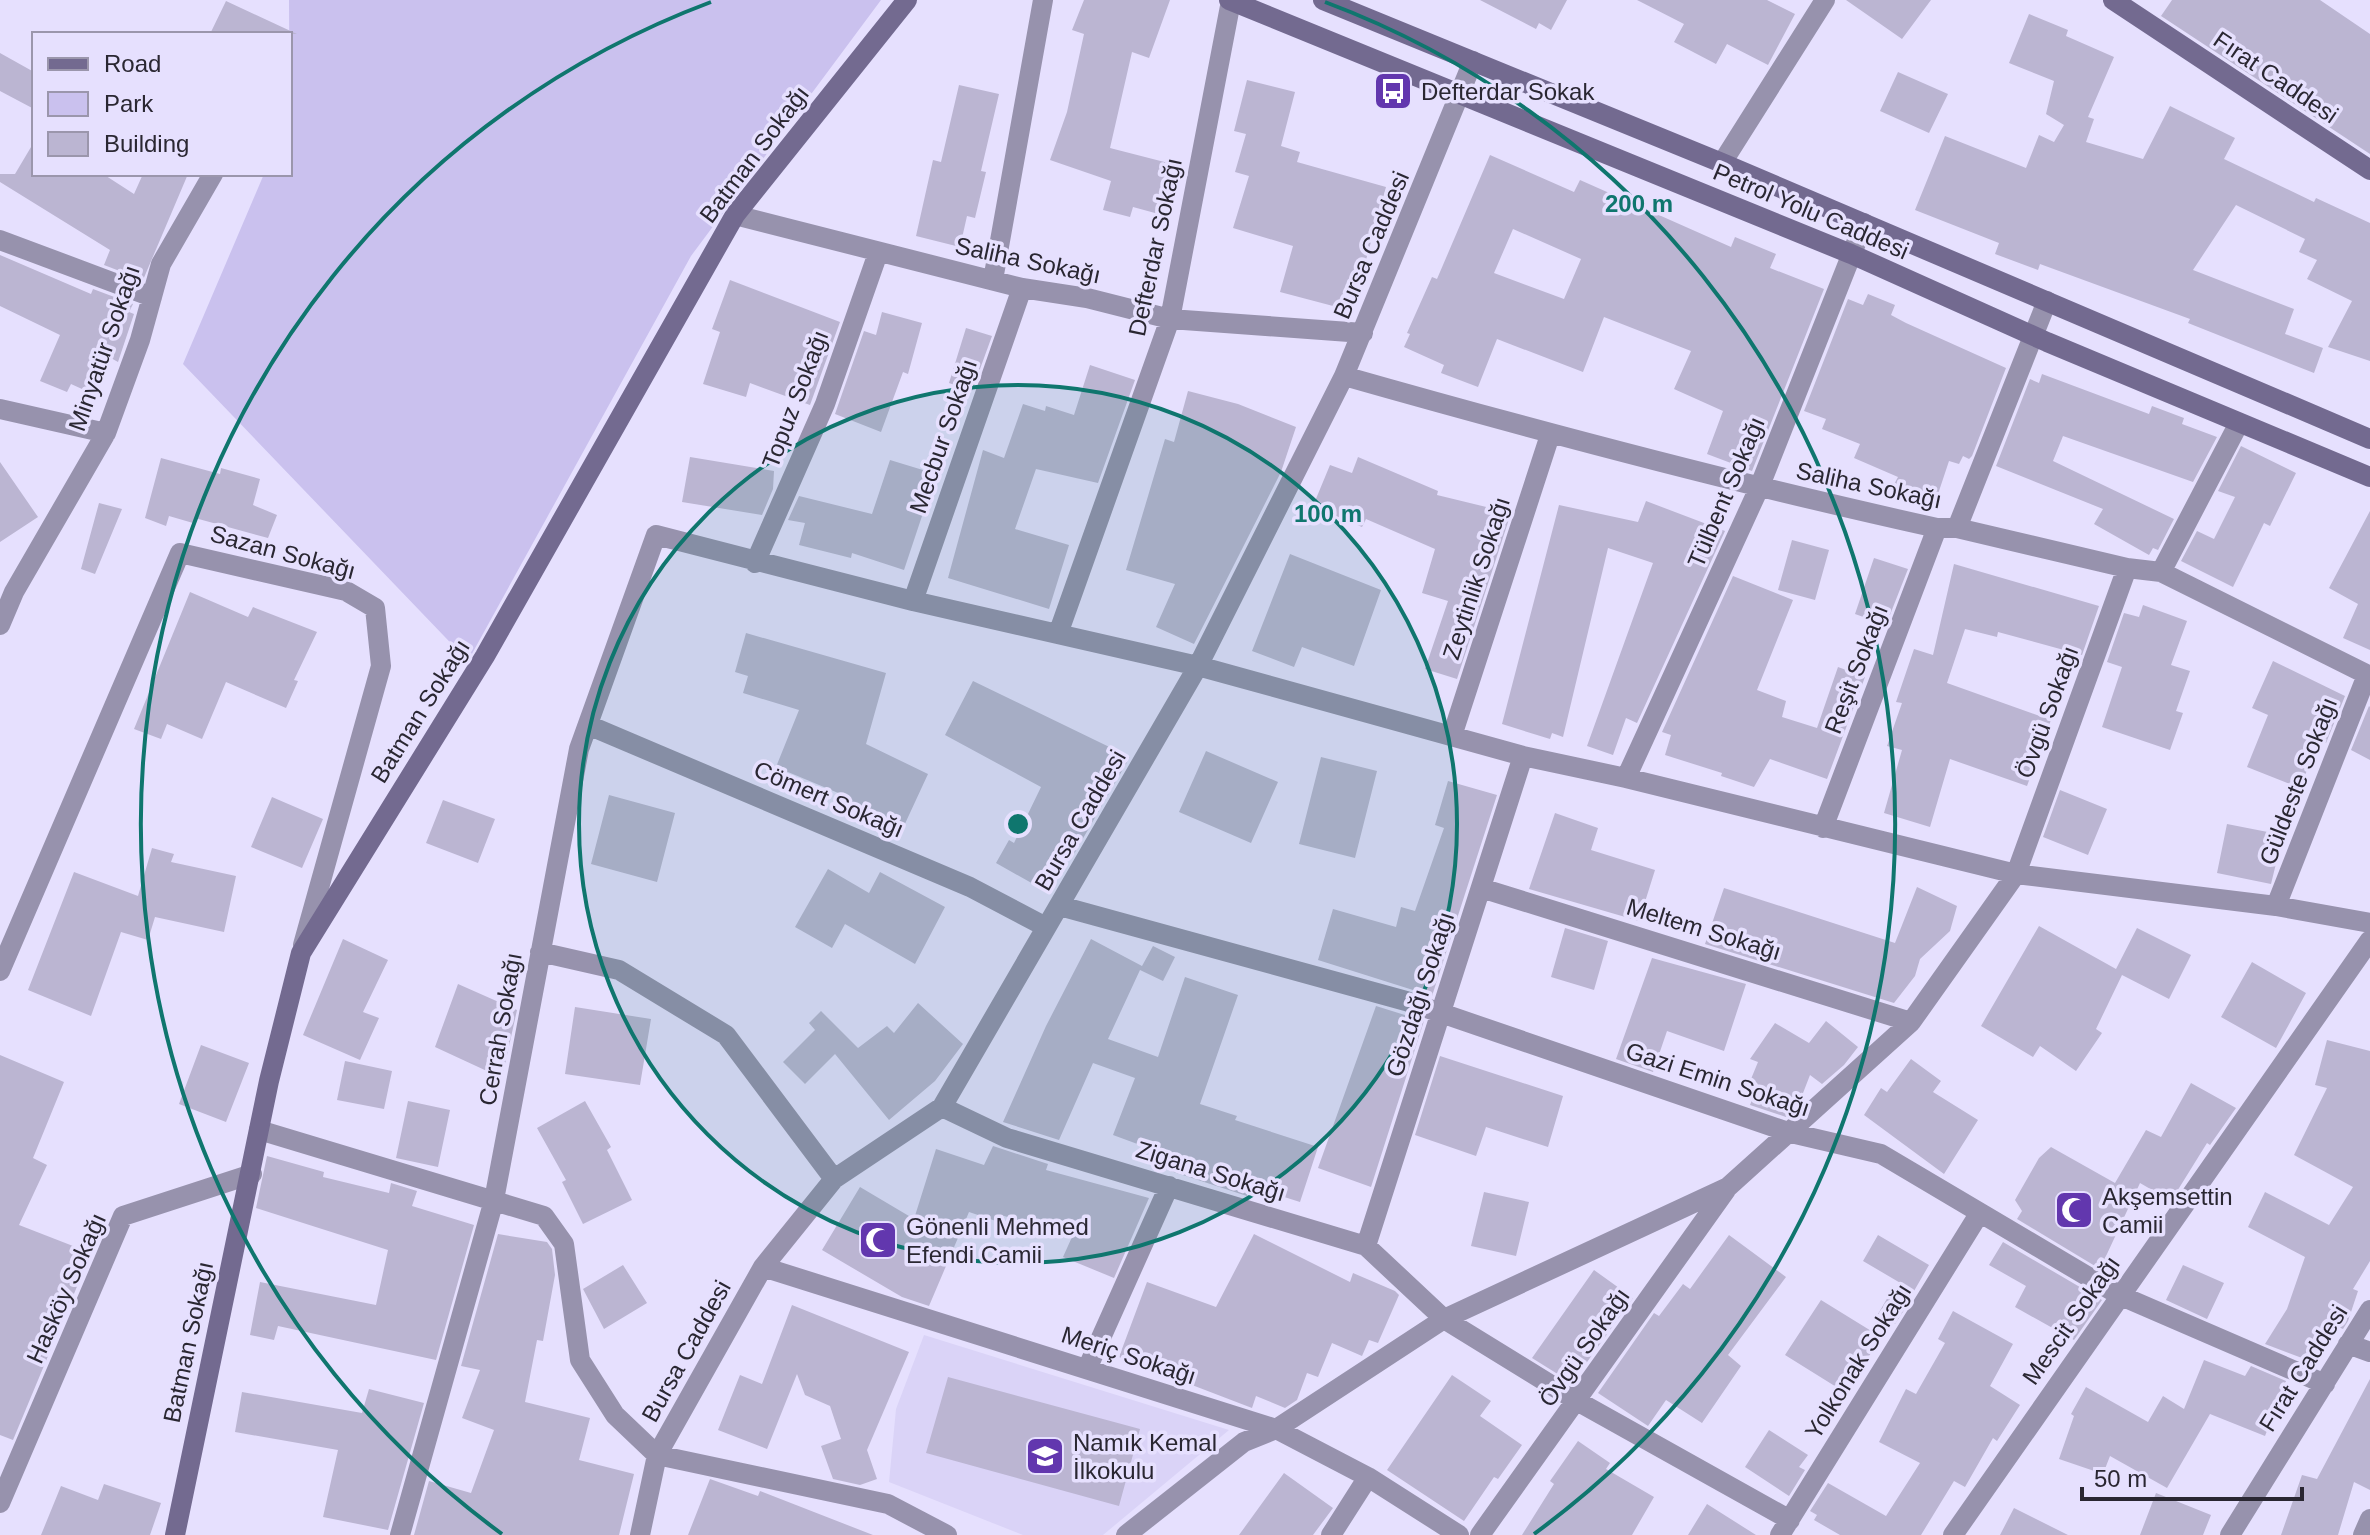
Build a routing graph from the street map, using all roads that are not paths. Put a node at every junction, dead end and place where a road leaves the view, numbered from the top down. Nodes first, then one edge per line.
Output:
1 (907, 0) edge
2 (1043, 0) edge
3 (1230, 0) edge
4 (1323, 0) edge
5 (2113, 0) edge
6 (1819, 2) edge
7 (1473, 61) junction
8 (1462, 95) junction
9 (1722, 163) junction
10 (2370, 170) edge
11 (212, 176) edge
12 (735, 215) junction
13 (1864, 223) junction
14 (0, 240) edge
15 (878, 253) junction
16 (1851, 254) junction
17 (993, 280) junction
18 (1022, 288) junction
19 (152, 297) junction
20 (2047, 301) junction
21 (1170, 319) junction
22 (1363, 333) junction
23 (2031, 335) junction
24 (1344, 376) junction
25 (0, 409) edge
26 (2239, 423) junction
27 (106, 433) junction
28 (1550, 435) junction
29 (2370, 439) edge
30 (2370, 477) edge
31 (1759, 488) junction
32 (1947, 528) junction
33 (755, 563) junction
34 (2127, 568) junction
35 (2161, 572) junction
36 (913, 601) junction
37 (0, 625) edge
38 (1058, 634) junction
39 (1198, 666) junction
40 (2369, 676) edge
41 (588, 725) junction
42 (1452, 736) junction
43 (1523, 756) junction
44 (1626, 778) junction
45 (1823, 828) junction
46 (2016, 874) junction
47 (1481, 888) junction
48 (1060, 906) junction
49 (2276, 906) junction
50 (2370, 923) edge
51 (1046, 927) junction
52 (2370, 940) edge
53 (540, 952) junction
54 (301, 953) junction
55 (0, 971) edge
56 (1442, 1013) junction
57 (1911, 1022) junction
58 (942, 1107) junction
59 (259, 1130) junction
60 (1791, 1133) junction
61 (252, 1174) junction
62 (834, 1179) junction
63 (1169, 1186) junction
64 (1728, 1187) junction
65 (494, 1200) junction
66 (1979, 1214) junction
67 (1366, 1246) junction
68 (763, 1267) junction
69 (2119, 1295) junction
70 (2370, 1310) edge
71 (1444, 1319) junction
72 (2348, 1344) junction
73 (2370, 1352) edge
74 (1087, 1369) junction
75 (2325, 1384) junction
76 (1577, 1401) junction
77 (1276, 1429) junction
78 (657, 1455) junction
79 (1368, 1477) junction
80 (0, 1503) edge
81 (2370, 1519) edge
82 (1785, 1527) edge
83 (175, 1535) edge
84 (400, 1535) edge
85 (640, 1535) edge
86 (947, 1535) edge
87 (1126, 1535) edge
88 (1331, 1535) edge
89 (1459, 1535) edge
90 (1480, 1535) edge
91 (1953, 1535) edge
92 (2230, 1535) edge
93 (2363, 1535) edge

1 - 12 main road, Batman Sokağı
2 - 17 street
3 - 8 main road, Petrol Yolu Caddesi
3 - 21 street, Defterdar Sokağı
4 - 7 main road, Petrol Yolu Caddesi
5 - 10 main road, Fırat Caddesi
6 - 9 street
7 - 8 street, Bursa Caddesi
7 - 9 main road, Petrol Yolu Caddesi
8 - 16 main road, Petrol Yolu Caddesi
8 - 22 street, Bursa Caddesi
9 - 13 main road, Petrol Yolu Caddesi
11 - 19 street, Minyatür Sokağı
12 - 15 street, Saliha Sokağı
12 - 54 main road, Batman Sokağı
13 - 16 street, Tülbent Sokağı
13 - 20 main road, Petrol Yolu Caddesi
14 - 19 street
15 - 17 street, Saliha Sokağı
15 - 33 street, Topuz Sokağı
16 - 23 main road, Petrol Yolu Caddesi
16 - 31 street, Tülbent Sokağı
17 - 18 street, Saliha Sokağı
18 - 21 street, Saliha Sokağı
18 - 36 street, Mecbur Sokağı
19 - 27 street, Minyatür Sokağı
20 - 23 street, Reşit Sokağı
20 - 29 main road, Petrol Yolu Caddesi
21 - 22 street, Saliha Sokağı
21 - 38 street, Defterdar Sokağı
22 - 24 street, Bursa Caddesi
23 - 26 main road, Petrol Yolu Caddesi
23 - 32 street, Reşit Sokağı
24 - 28 street, Saliha Sokağı
24 - 39 street, Bursa Caddesi
25 - 27 street
26 - 30 main road, Petrol Yolu Caddesi
26 - 35 street
27 - 37 street, Minyatür Sokağı
28 - 31 street, Saliha Sokağı
28 - 42 street, Zeytinlik Sokağı
31 - 32 street, Saliha Sokağı
31 - 44 street, Tülbent Sokağı
32 - 34 street, Saliha Sokağı
32 - 45 street, Reşit Sokağı
33 - 36 street
33 - 41 street, Cerrah Sokağı
34 - 35 street, Saliha Sokağı
34 - 46 street, Övgü Sokağı
35 - 40 street, Saliha Sokağı
36 - 38 street
38 - 39 street
39 - 42 street
39 - 48 street, Bursa Caddesi
40 - 49 street, Güldeste Sokağı
41 - 51 street, Cömert Sokağı
41 - 53 street, Cerrah Sokağı
42 - 43 street
43 - 44 street
43 - 47 street, Gözdağı Sokağı
44 - 45 street
45 - 46 street
46 - 49 street
46 - 57 street, Övgü Sokağı
47 - 56 street, Gözdağı Sokağı
47 - 57 street, Meltem Sokağı
48 - 51 street, Bursa Caddesi
48 - 56 street, Gazi Emin Sokağı
49 - 50 street
51 - 58 street, Bursa Caddesi
52 - 69 street, Mescit Sokağı
53 - 62 street
53 - 65 street, Cerrah Sokağı
54 - 55 street, Sazan Sokağı
54 - 59 main road, Batman Sokağı
56 - 60 street, Gazi Emin Sokağı
56 - 67 street, Gözdağı Sokağı
57 - 60 street, Övgü Sokağı
58 - 62 street, Bursa Caddesi
58 - 63 street, Zigana Sokağı
59 - 61 main road, Batman Sokağı
59 - 65 street
60 - 64 street, Övgü Sokağı
60 - 66 street, Gazi Emin Sokağı
61 - 80 street, Hasköy Sokağı
61 - 83 main road, Batman Sokağı
62 - 68 street, Bursa Caddesi
63 - 67 street, Zigana Sokağı
63 - 74 street
64 - 71 street
64 - 76 street, Övgü Sokağı
65 - 78 street
65 - 84 street, Cerrah Sokağı
66 - 69 street, Gazi Emin Sokağı
66 - 82 street, Yolkonak Sokağı
67 - 71 street, Zigana Sokağı
68 - 74 street, Meriç Sokağı
68 - 78 street, Bursa Caddesi
69 - 75 street, Gazi Emin Sokağı
69 - 91 street, Mescit Sokağı
70 - 72 street, Fırat Caddesi
71 - 76 street, Zigana Sokağı
71 - 77 street
72 - 73 street
72 - 75 street, Fırat Caddesi
74 - 77 street, Meriç Sokağı
75 - 92 street, Fırat Caddesi
76 - 82 street, Zigana Sokağı
76 - 90 street, Övgü Sokağı
77 - 79 street, Meriç Sokağı
77 - 87 street
78 - 85 street, Bursa Caddesi
78 - 86 street
79 - 88 street
79 - 89 street, Meriç Sokağı
81 - 93 street

